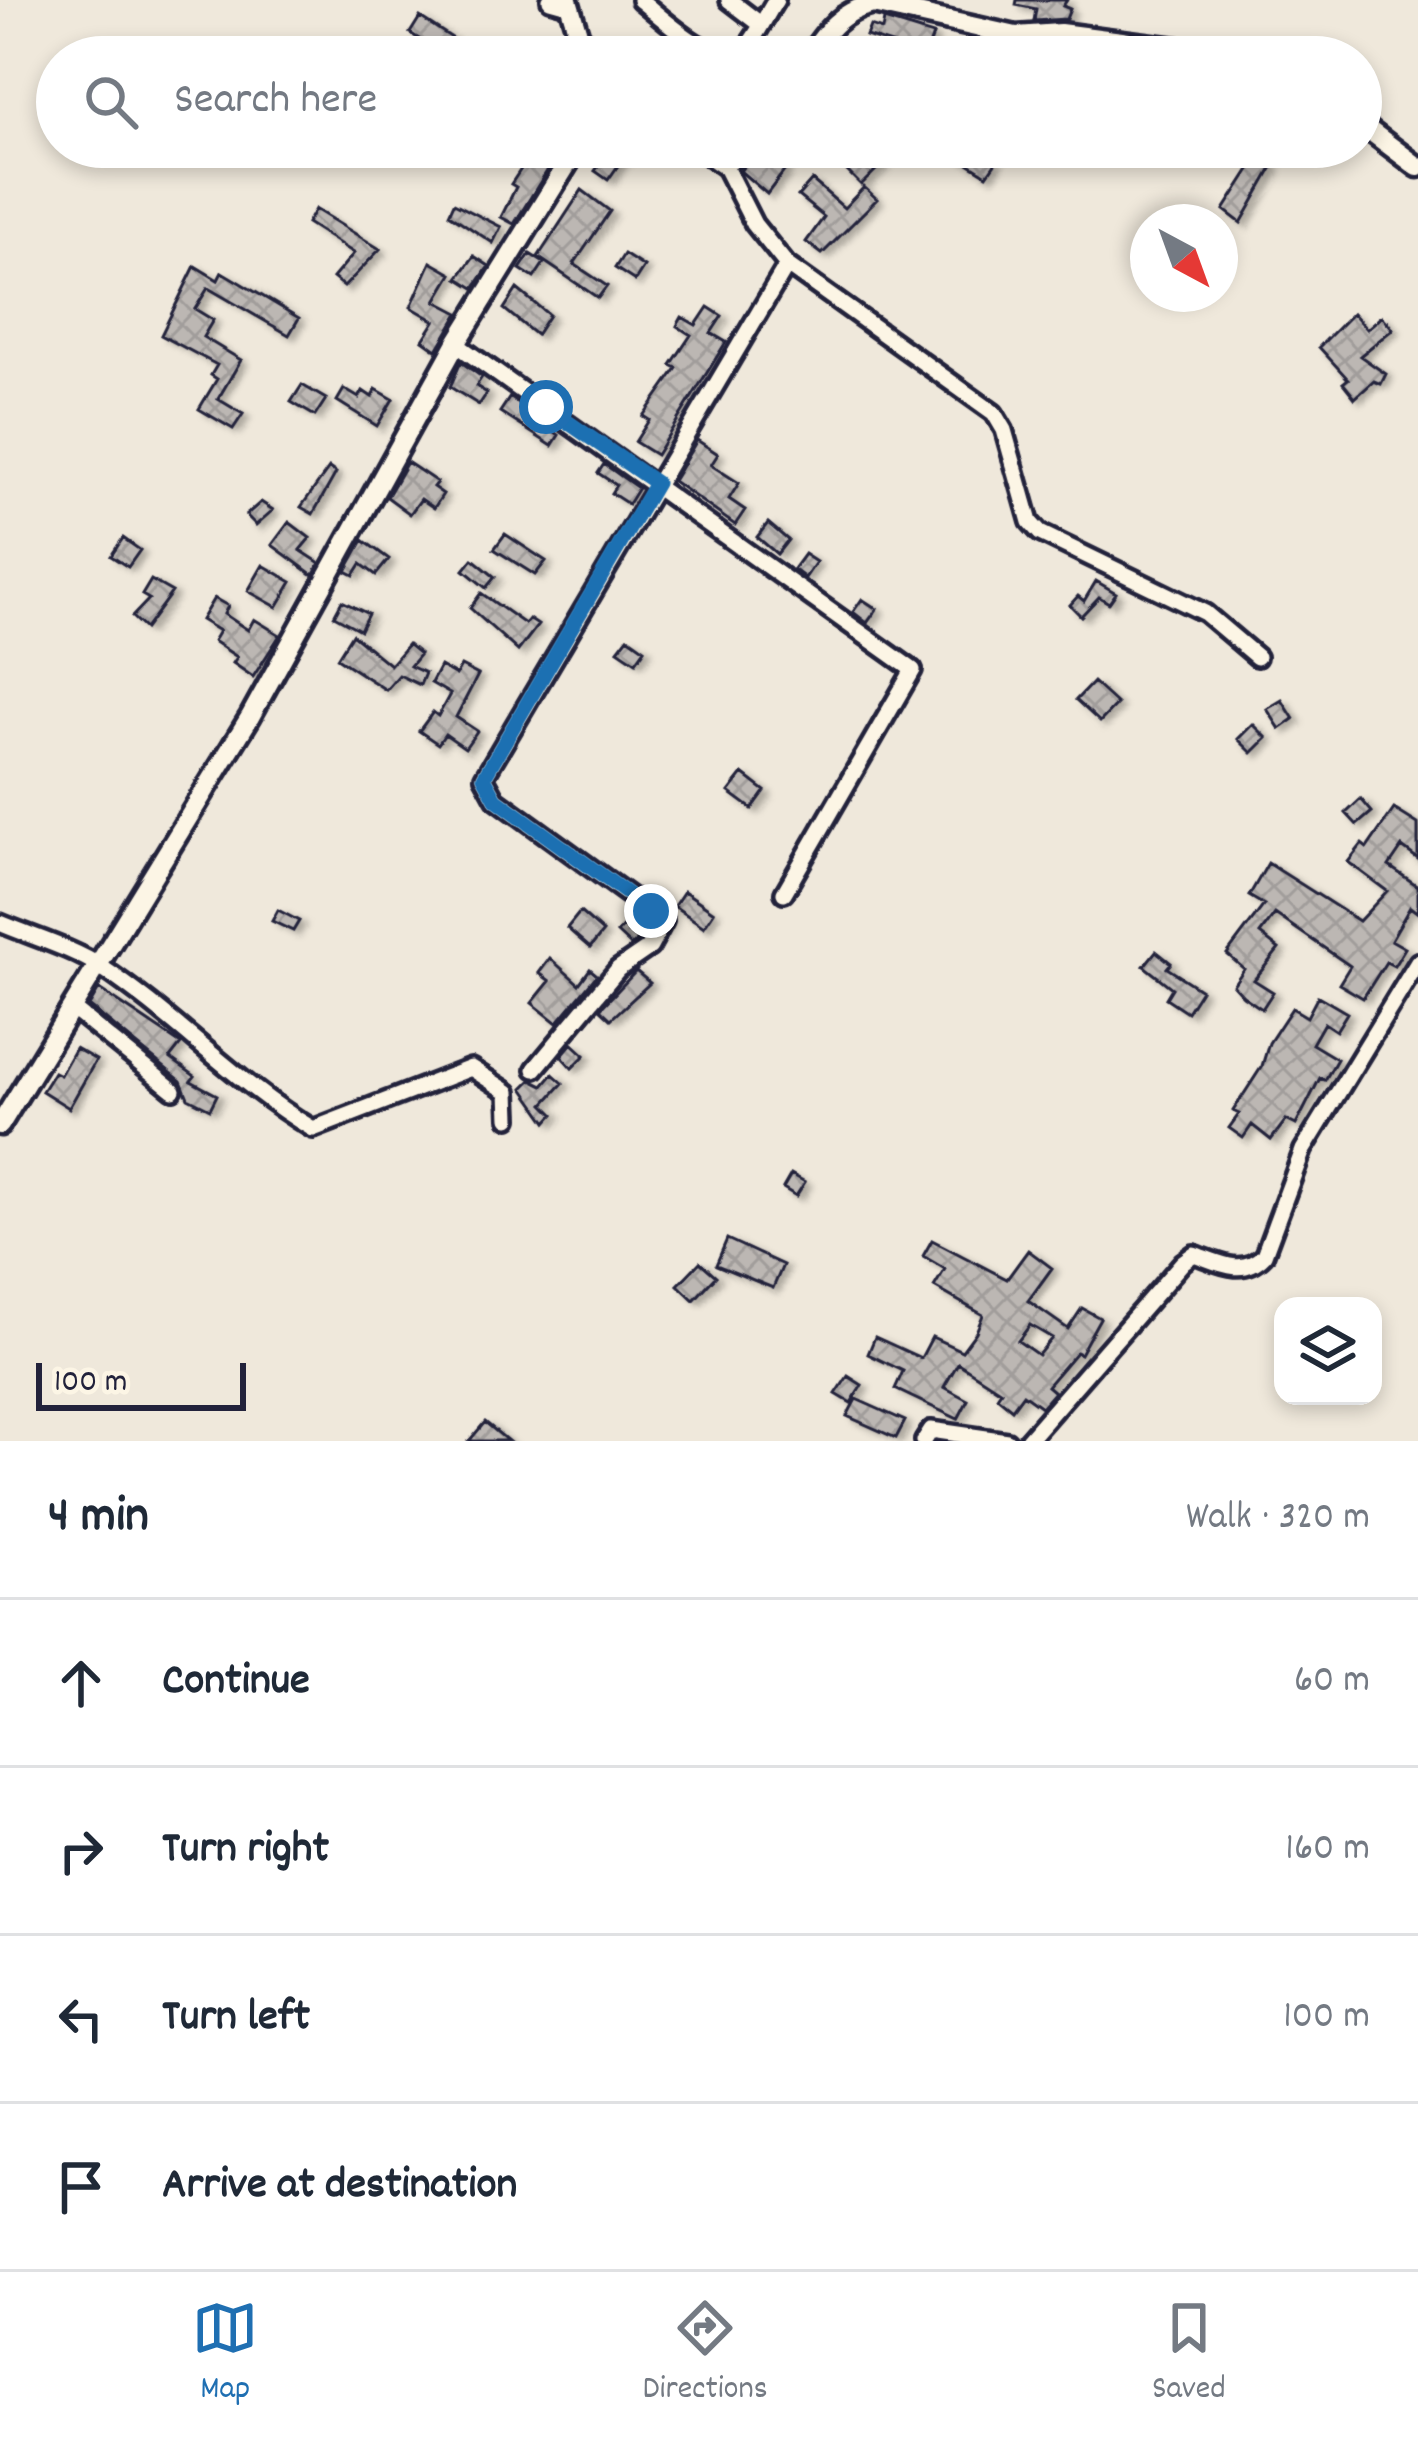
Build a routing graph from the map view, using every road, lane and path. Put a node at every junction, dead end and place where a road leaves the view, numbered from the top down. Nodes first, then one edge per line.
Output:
1 (640, 0) edge
2 (729, 0) edge
3 (776, 0) edge
4 (562, 2) edge
5 (759, 23) junction
6 (576, 36) edge
7 (688, 36) edge
8 (755, 36) edge
9 (824, 36) edge
10 (1016, 36) edge
11 (1016, 36) edge
12 (1083, 36) edge
13 (1382, 140) edge
14 (1418, 167) edge
15 (565, 168) edge
16 (726, 168) edge
17 (787, 265) junction
18 (456, 344) junction
19 (656, 483) junction
20 (1258, 657) dead end
21 (784, 892) dead end
22 (0, 923) edge
23 (1418, 962) edge
24 (98, 965) junction
25 (73, 1009) junction
26 (535, 1069) dead end
27 (173, 1090) dead end
28 (508, 1118) dead end
29 (0, 1125) edge
30 (924, 1441) edge
31 (1007, 1441) edge
32 (1027, 1441) edge

1 - 7 street
2 - 5 street
3 - 5 street
4 - 6 street
5 - 8 street
9 - 10 street
11 - 12 street
13 - 14 street
15 - 18 street
16 - 17 street
17 - 19 street
17 - 20 street
18 - 19 street
18 - 24 street
19 - 21 street
19 - 26 street
22 - 24 street
23 - 32 street
24 - 25 street
24 - 28 street
25 - 27 street
25 - 29 street
30 - 31 street

